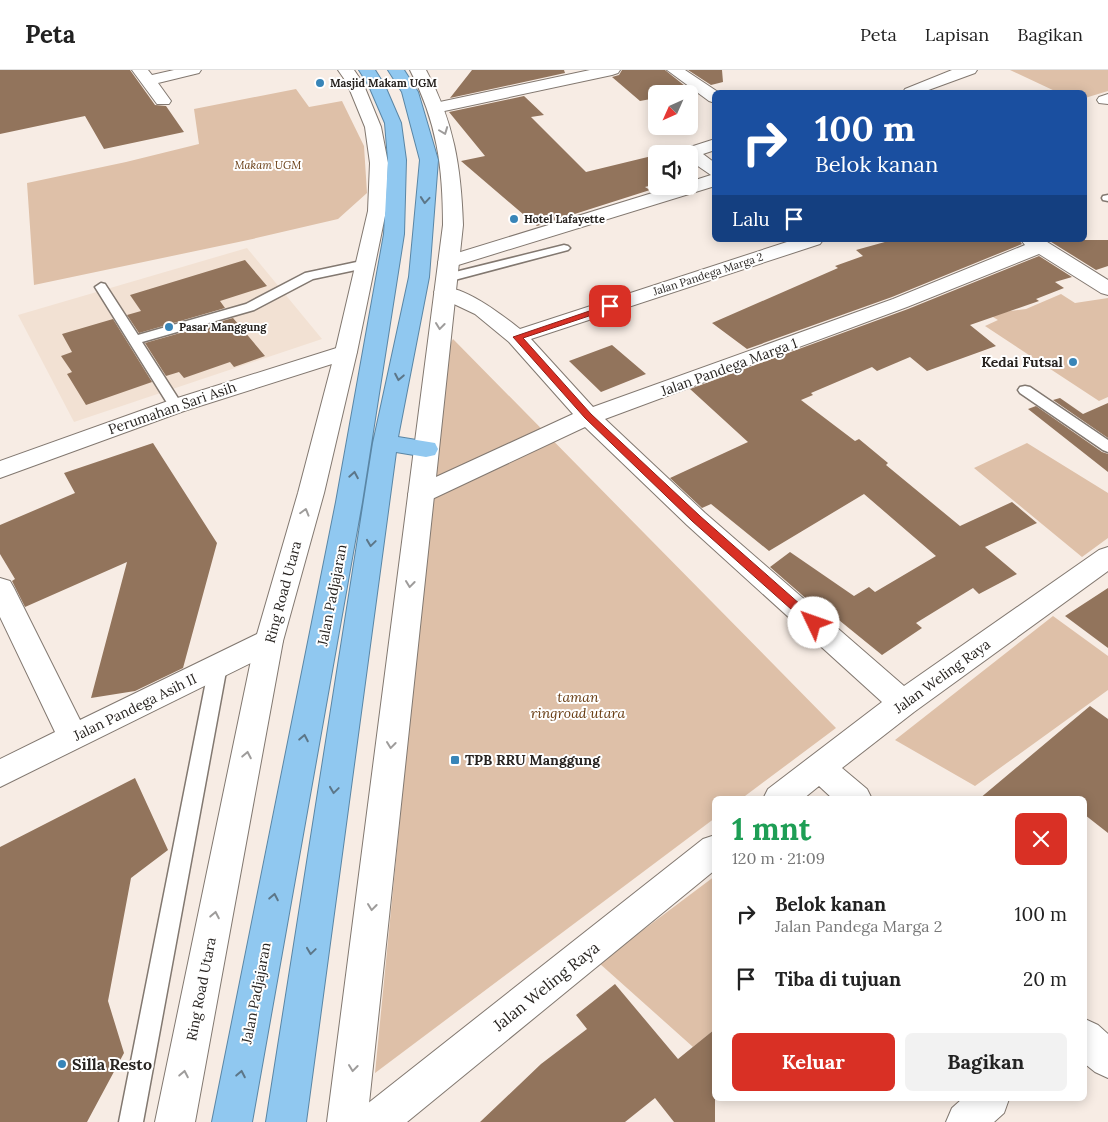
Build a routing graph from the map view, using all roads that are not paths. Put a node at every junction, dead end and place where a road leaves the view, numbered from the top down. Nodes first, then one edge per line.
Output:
1 (193, 70) edge
2 (346, 70) edge
3 (367, 70) edge
4 (396, 70) edge
5 (418, 70) edge
6 (607, 70) edge
7 (674, 70) edge
8 (969, 70) edge
9 (941, 73) edge
10 (144, 75) edge
11 (914, 90) edge
12 (712, 96) edge
13 (163, 101) dead end
14 (435, 108) junction
15 (712, 145) edge
16 (712, 170) edge
17 (712, 181) edge
18 (807, 242) edge
19 (1035, 243) edge
20 (564, 248) dead end
21 (366, 264) junction
22 (446, 278) junction
23 (101, 288) dead end
24 (1108, 289) edge
25 (518, 337) junction
26 (135, 340) junction
27 (346, 352) junction
28 (1025, 390) dead end
29 (176, 406) junction
30 (588, 416) junction
31 (385, 443) junction
32 (1108, 446) edge
33 (426, 449) junction
34 (0, 470) edge
35 (421, 494) junction
36 (1108, 557) edge
37 (0, 588) edge
38 (269, 641) junction
39 (218, 666) junction
40 (903, 703) junction
41 (73, 738) junction
42 (818, 767) junction
43 (0, 774) edge
44 (783, 796) edge
45 (852, 796) edge
46 (712, 852) edge
47 (1087, 1040) edge
48 (1108, 1059) edge
49 (988, 1101) edge
50 (131, 1122) edge
51 (175, 1122) edge
52 (232, 1122) edge
53 (286, 1122) edge
54 (346, 1122) edge
55 (376, 1122) edge
56 (966, 1122) edge

1 - 10 street
2 - 21 street, Ring Road Utara
52 -> 3 highway, Jalan Padjajaran
4 -> 31 highway, Jalan Padjajaran
5 - 14 street
6 - 14 street
7 - 12 street
8 - 9 street
9 - 11 street
10 - 13 street
14 -> 22 street
15 - 16 street
17 - 22 street
18 - 25 street, Jalan Pandega Marga 2
19 - 24 street
19 - 30 street, Jalan Pandega Marga 1
20 - 22 lane
21 - 26 lane
21 - 27 street, Ring Road Utara
22 - 25 street
22 -> 33 street
23 - 26 lane
25 - 30 street
26 - 29 lane
27 - 29 street, Perumahan Sari Asih
38 -> 27 street, Ring Road Utara
28 - 32 lane
29 - 34 street, Perumahan Sari Asih
30 - 35 street, Jalan Pandega Marga 1
30 - 40 street
31 - 33 highway
31 -> 53 highway, Jalan Padjajaran
33 - 35 street
35 -> 54 street
36 - 40 street, Jalan Weling Raya
37 - 41 street
38 - 39 street, Jalan Pandega Asih II
51 -> 38 street, Ring Road Utara
39 - 41 street, Jalan Pandega Asih II
39 - 50 lane
40 - 42 street, Jalan Weling Raya
41 - 43 street, Jalan Pandega Asih II
42 - 44 street, Jalan Weling Raya
42 - 45 street
46 - 55 street, Jalan Weling Raya
47 - 48 street
49 - 56 street

